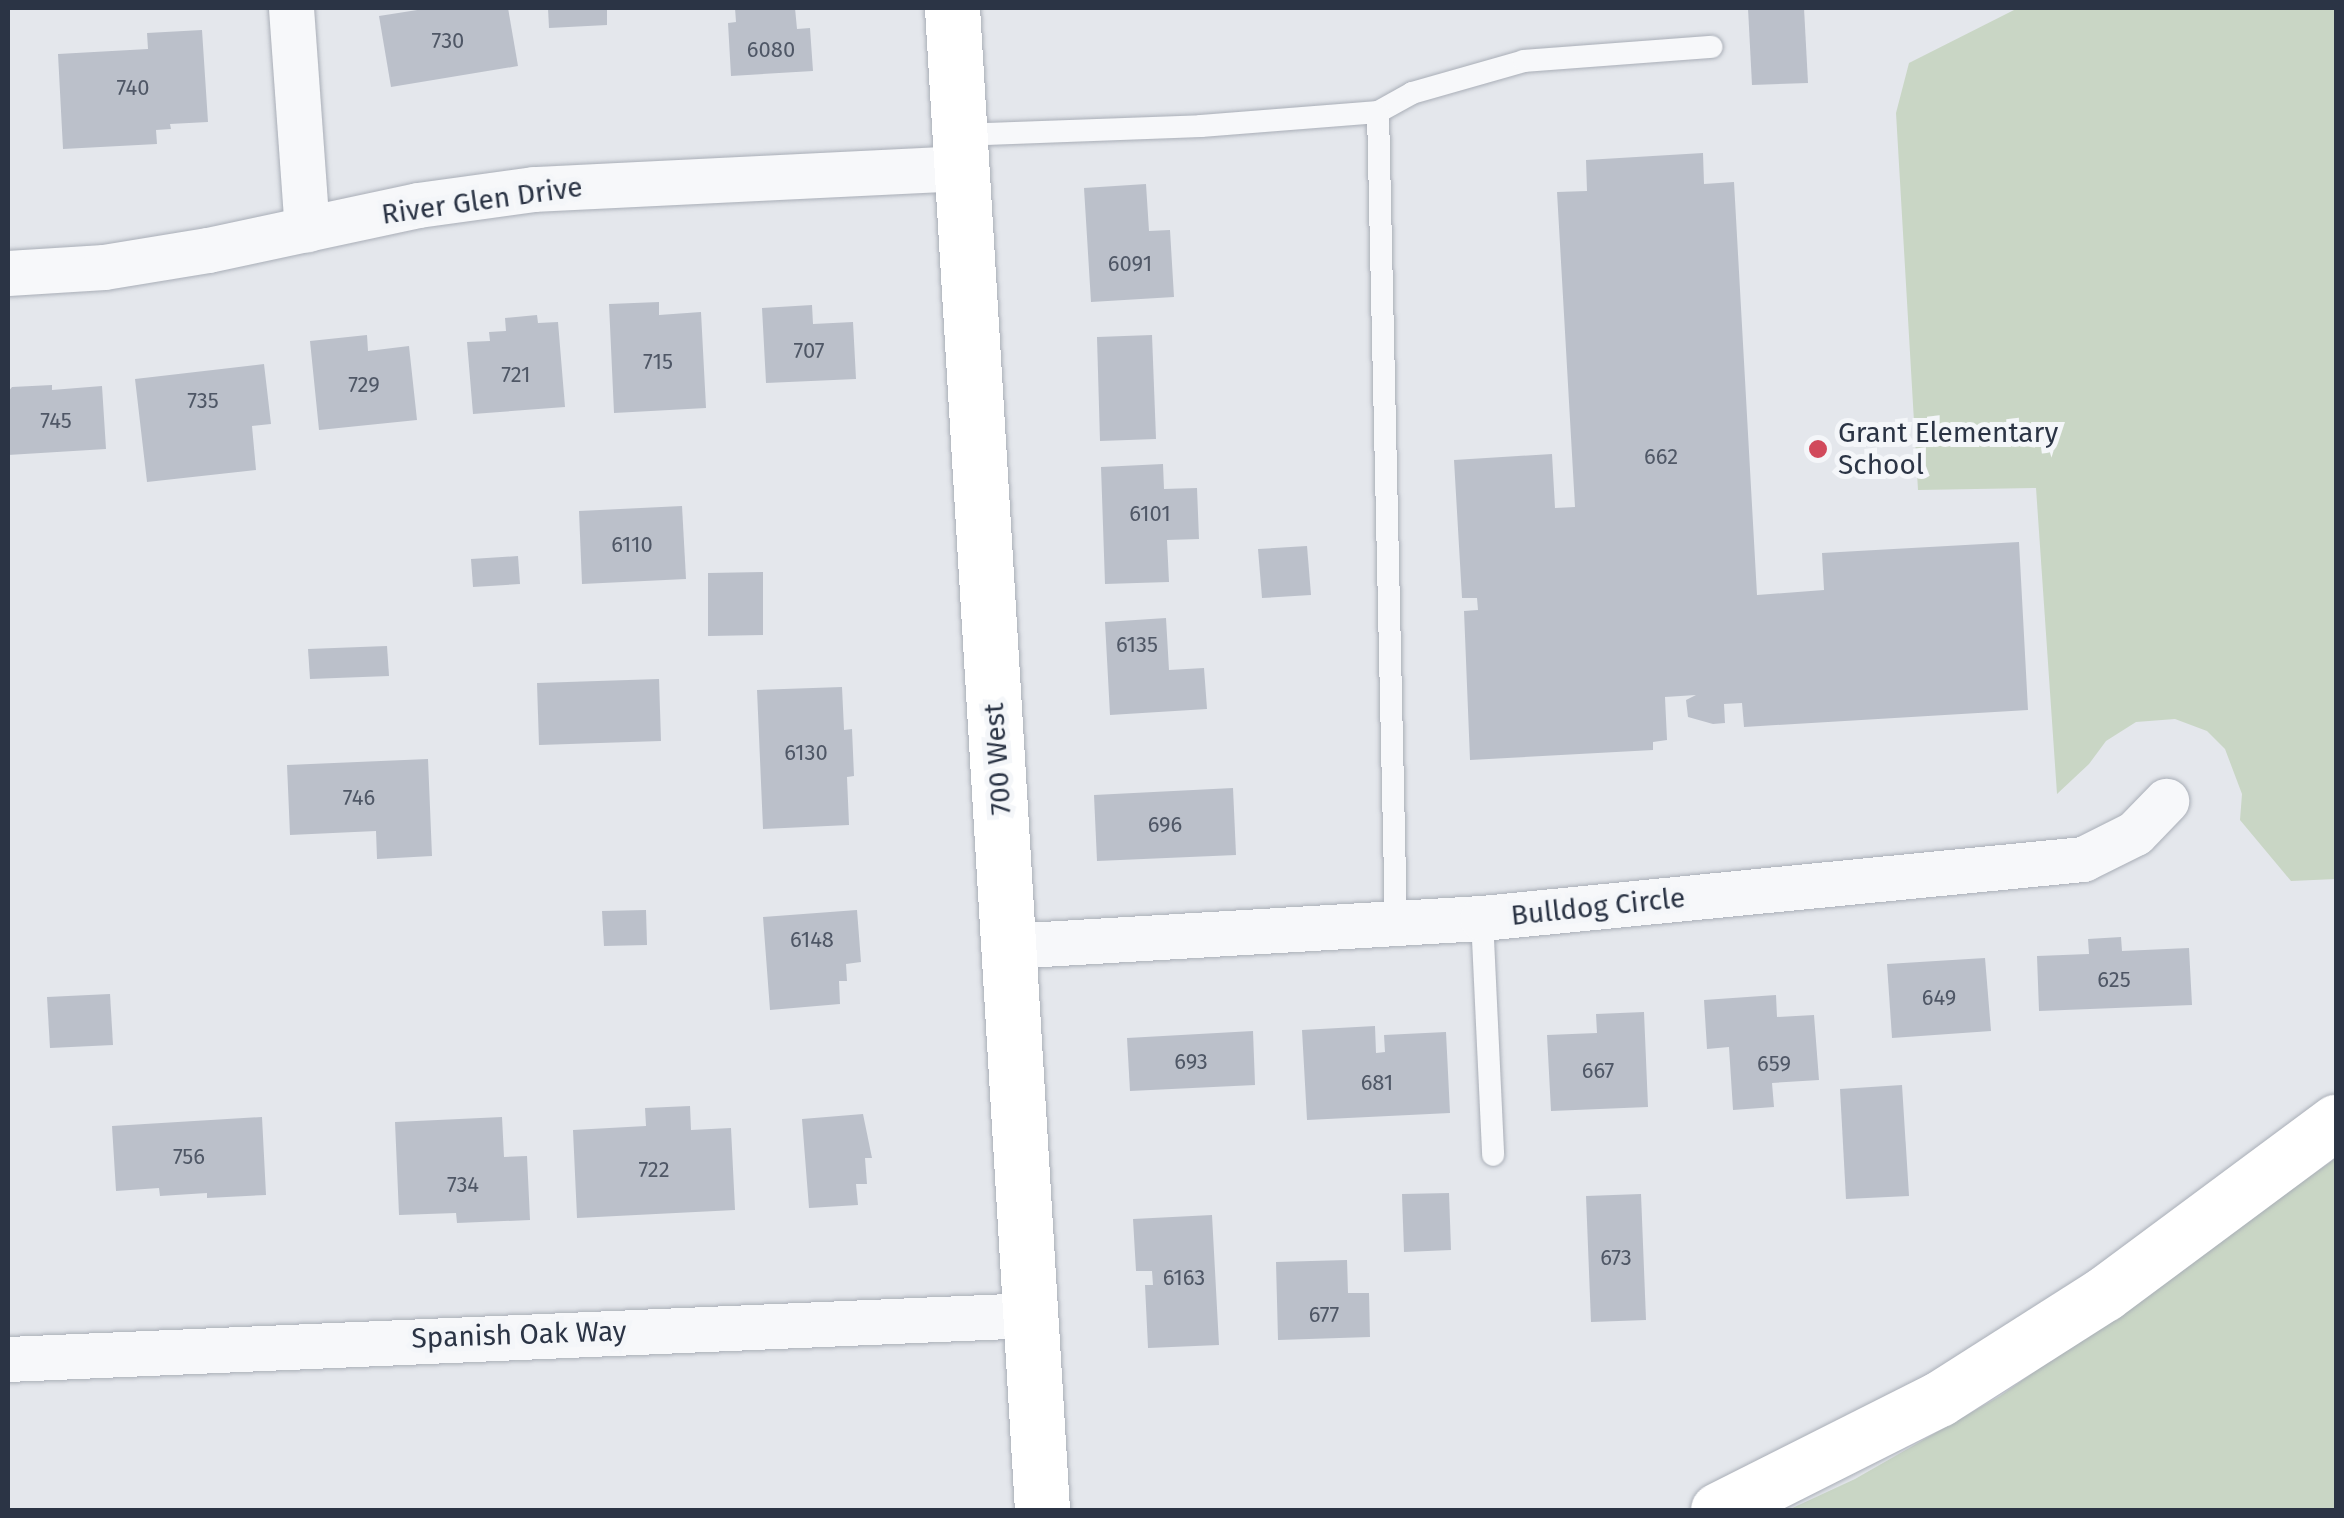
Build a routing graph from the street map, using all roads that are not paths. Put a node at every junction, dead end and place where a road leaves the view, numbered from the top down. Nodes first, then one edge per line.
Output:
1 (291, 8) edge
2 (952, 8) edge
3 (1711, 47) dead end
4 (1378, 112) junction
5 (960, 152) junction
6 (307, 229) junction
7 (8, 273) edge
8 (2166, 802) dead end
9 (1482, 918) junction
10 (1396, 923) junction
11 (1009, 946) junction
12 (2336, 1122) edge
13 (1493, 1155) dead end
14 (1032, 1315) junction
15 (8, 1359) edge
16 (1042, 1509) edge
17 (1718, 1510) edge

1 - 6 street
2 - 5 main road, 700 West
3 - 4 lane
4 - 5 lane
4 - 10 lane
5 - 6 street, River Glen Drive
5 - 11 main road, 700 West
6 - 7 street, River Glen Drive
8 - 9 street, Bulldog Circle
9 - 10 street, Bulldog Circle
9 - 13 lane
10 - 11 street, Bulldog Circle
11 - 14 main road, 700 West
12 - 17 main road
14 - 15 street, Spanish Oak Way
14 - 16 main road, 700 West

